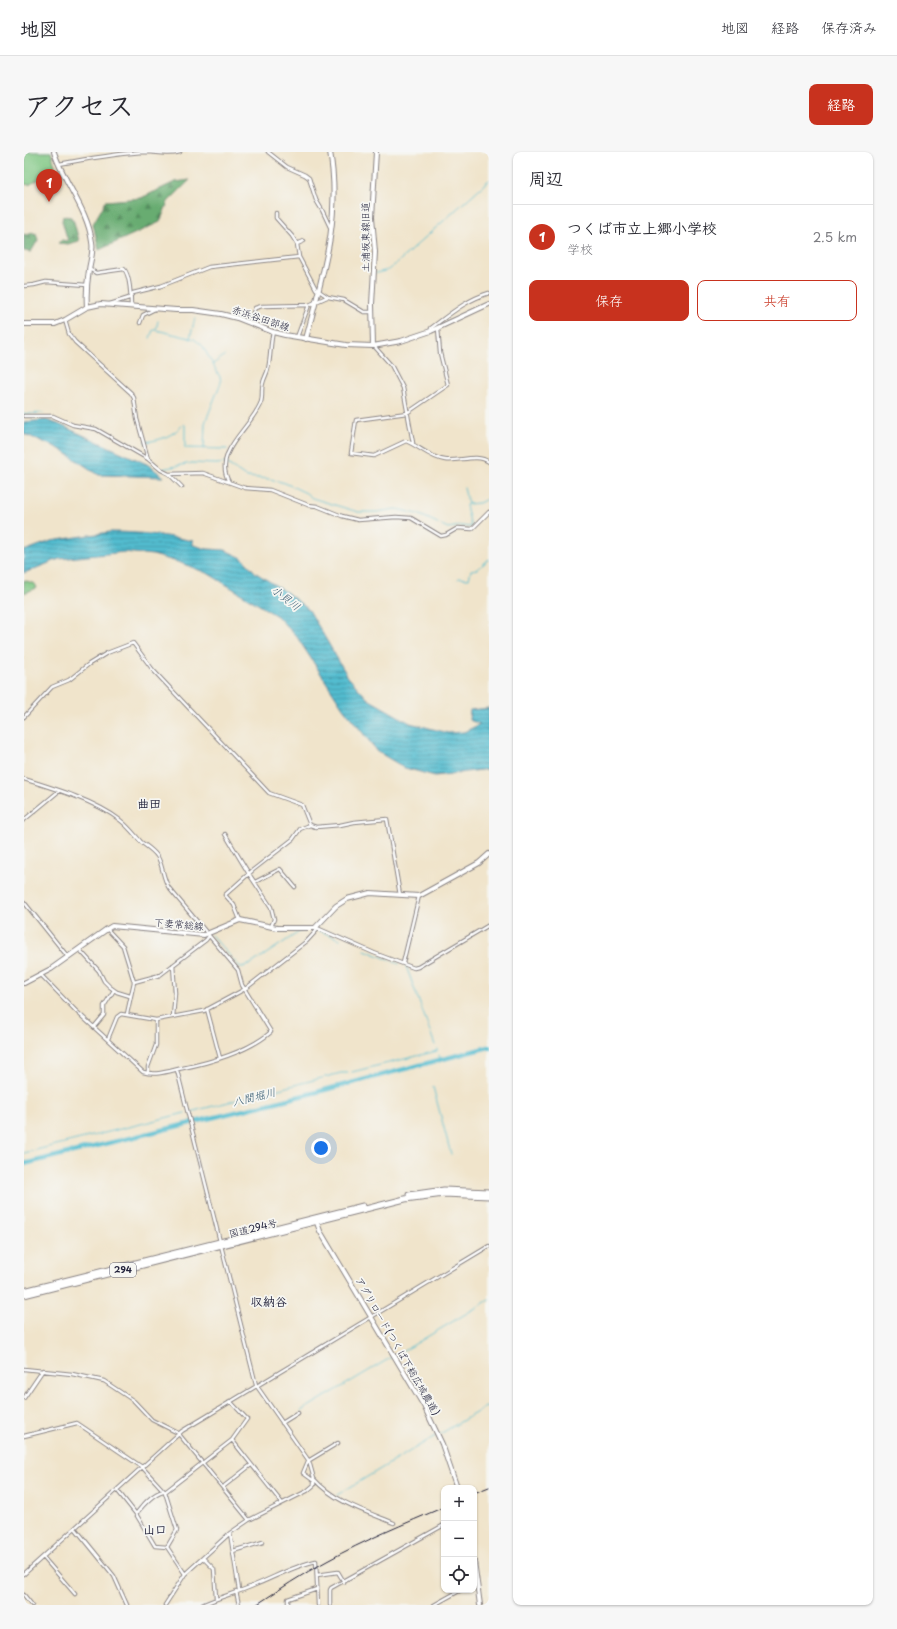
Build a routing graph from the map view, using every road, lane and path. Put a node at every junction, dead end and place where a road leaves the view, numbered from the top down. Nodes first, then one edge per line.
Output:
1 (54, 152) edge
2 (178, 152) edge
3 (268, 152) edge
4 (330, 152) edge
5 (376, 152) edge
6 (58, 164) junction
7 (276, 214) dead end
8 (330, 227) dead end
9 (304, 241) dead end
10 (297, 244) junction
11 (299, 257) junction
12 (89, 268) junction
13 (87, 285) junction
14 (24, 286) edge
15 (319, 290) junction
16 (489, 293) edge
17 (131, 296) junction
18 (328, 297) junction
19 (316, 303) junction
20 (109, 304) junction
21 (489, 304) edge
22 (309, 305) junction
23 (131, 306) junction
24 (87, 307) junction
25 (154, 309) junction
26 (372, 312) junction
27 (65, 320) junction
28 (249, 322) junction
29 (140, 323) dead end
30 (25, 324) edge
31 (438, 328) junction
32 (431, 331) junction
33 (273, 332) junction
34 (297, 338) junction
35 (306, 339) junction
36 (374, 346) junction
37 (407, 412) junction
38 (24, 416) edge
39 (413, 444) junction
40 (148, 459) junction
41 (489, 462) edge
42 (169, 474) junction
43 (230, 483) junction
44 (182, 487) dead end
45 (489, 512) edge
46 (24, 716) edge
47 (24, 779) edge
48 (59, 791) junction
49 (24, 820) edge
50 (310, 825) junction
51 (226, 834) dead end
52 (489, 854) edge
53 (249, 874) junction
54 (255, 882) junction
55 (295, 887) dead end
56 (400, 896) junction
57 (419, 896) junction
58 (24, 902) edge
59 (240, 920) junction
60 (489, 925) edge
61 (271, 927) junction
62 (107, 928) junction
63 (317, 928) junction
64 (208, 935) junction
65 (79, 949) junction
66 (68, 957) junction
67 (403, 963) junction
68 (173, 965) junction
69 (41, 975) junction
70 (134, 982) junction
71 (24, 983) edge
72 (245, 989) junction
73 (114, 990) junction
74 (130, 996) junction
75 (207, 1009) junction
76 (127, 1014) junction
77 (173, 1017) junction
78 (156, 1020) junction
79 (94, 1027) junction
80 (108, 1040) junction
81 (220, 1058) junction
82 (177, 1070) junction
83 (148, 1073) junction
84 (489, 1192) edge
85 (489, 1196) edge
86 (315, 1220) junction
87 (221, 1244) junction
88 (489, 1246) edge
89 (24, 1291) edge
90 (24, 1295) edge
91 (371, 1317) junction
92 (24, 1369) edge
93 (43, 1370) junction
94 (256, 1385) junction
95 (24, 1398) edge
96 (230, 1401) junction
97 (298, 1413) dead end
98 (282, 1423) junction
99 (178, 1433) junction
100 (24, 1436) edge
101 (232, 1440) junction
102 (338, 1443) dead end
103 (309, 1461) junction
104 (203, 1462) junction
105 (251, 1465) junction
106 (142, 1467) junction
107 (314, 1480) junction
108 (456, 1485) edge
109 (223, 1487) junction
110 (116, 1490) junction
111 (164, 1492) junction
112 (282, 1503) junction
113 (136, 1514) junction
114 (249, 1520) junction
115 (394, 1523) dead end
116 (441, 1527) edge
117 (75, 1528) junction
118 (230, 1533) junction
119 (263, 1542) dead end
120 (167, 1548) junction
121 (233, 1551) junction
122 (44, 1557) junction
123 (202, 1558) junction
124 (24, 1574) edge
125 (185, 1574) junction
126 (317, 1575) junction
127 (344, 1582) junction
128 (477, 1587) edge
129 (318, 1589) junction
130 (237, 1591) junction
131 (456, 1593) edge
132 (75, 1594) dead end
133 (24, 1595) edge
134 (216, 1598) junction
135 (169, 1600) junction
136 (212, 1600) junction
137 (32, 1605) edge
138 (127, 1605) edge
139 (165, 1605) edge
140 (171, 1605) edge
141 (202, 1605) edge
142 (213, 1605) edge
143 (239, 1605) edge
144 (288, 1605) edge
145 (318, 1605) edge
146 (330, 1605) edge
147 (434, 1605) edge
148 (480, 1605) edge

1 - 6 main road
2 - 6 street
3 - 8 street
4 - 15 main road
5 - 26 main road, 土浦坂東線旧道
6 - 12 main road
7 - 10 street
9 - 10 street
10 - 11 street
11 - 15 street
11 - 17 street
12 - 13 main road
12 - 17 street
13 - 14 street
13 - 24 main road
15 - 18 street
15 - 19 main road
16 - 32 street
17 - 20 street
17 - 23 street
18 - 19 street
18 - 26 street
19 - 22 street
19 - 35 main road
20 - 23 main road, 赤浜谷田部線
20 - 24 main road, 赤浜谷田部線
21 - 31 main road, 赤浜谷田部線
22 - 28 street
22 - 34 street
23 - 25 main road, 赤浜谷田部線
24 - 27 main road, 赤浜谷田部線
25 - 28 main road, 赤浜谷田部線
25 - 29 street
26 - 36 main road, 土浦坂東線旧道
27 - 30 main road, 赤浜谷田部線
27 - 40 street
28 - 33 main road, 赤浜谷田部線
31 - 32 main road, 赤浜谷田部線
31 - 37 street
32 - 36 main road, 赤浜谷田部線
33 - 34 main road, 赤浜谷田部線
33 - 43 street
34 - 35 main road, 赤浜谷田部線
35 - 36 main road, 赤浜谷田部線
36 - 37 street
37 - 39 street
37 - 39 street
38 - 40 street
39 - 41 street
40 - 42 street
42 - 43 street
42 - 44 street
43 - 45 street
46 - 50 street
47 - 48 street
48 - 49 street
48 - 64 street
50 - 53 street
50 - 56 street
51 - 53 street
52 - 57 main road
53 - 54 street
53 - 59 street
54 - 55 street
54 - 61 street
56 - 57 main road
56 - 63 main road
57 - 67 street
58 - 66 street
59 - 61 main road
59 - 64 main road, 下妻常総線
60 - 67 street
61 - 63 main road
62 - 64 main road, 下妻常総線
62 - 65 main road
62 - 70 street
63 - 67 street
63 - 72 street
64 - 68 street
64 - 72 street
65 - 66 main road
65 - 73 street
66 - 69 main road
68 - 70 street
68 - 77 street
69 - 71 main road
69 - 79 street
70 - 74 street
72 - 75 street
72 - 81 street
73 - 74 street
73 - 79 street
74 - 76 street
75 - 77 street
75 - 81 street
76 - 78 street
76 - 80 street
77 - 78 street
78 - 83 street
79 - 80 street
80 - 83 street
81 - 82 street
82 - 83 street
82 - 87 street
84 - 86 highway, 国道294号 / 294
85 - 86 highway, 国道294号 / 294
86 - 87 highway, 国道294号 / 294
86 - 91 main road, アグリロード(つくば下総広域農道)
87 - 89 highway, 国道294号 / 294
87 - 90 highway, 国道294号 / 294
87 - 94 street
88 - 91 street
91 - 94 street
91 - 108 main road, アグリロード(つくば下総広域農道)
92 - 93 street
93 - 95 street
93 - 99 street
94 - 96 street
94 - 98 street
96 - 99 street
96 - 101 street
97 - 98 street
98 - 103 street
99 - 104 street
99 - 106 street
100 - 106 street
101 - 104 street
101 - 105 street
102 - 103 street
103 - 107 street
103 - 107 street
104 - 109 street
104 - 111 street
105 - 109 street
105 - 112 street
106 - 110 street
106 - 111 street
107 - 112 street
107 - 115 street
109 - 114 street
110 - 113 street
110 - 117 street
111 - 113 street
111 - 120 street
112 - 114 street
113 - 120 street
114 - 118 street
116 - 127 street
117 - 122 street
117 - 138 street
118 - 121 street
118 - 123 street
119 - 121 street
120 - 125 street
121 - 130 street
122 - 124 street
122 - 132 street
123 - 125 street
123 - 134 street
125 - 135 street
126 - 127 street
126 - 129 street
126 - 130 street
127 - 146 street
128 - 148 main road
129 - 144 street
129 - 145 street
130 - 134 street
130 - 143 street
131 - 147 street
133 - 137 street
134 - 136 street
135 - 139 street
135 - 140 street
136 - 141 street
136 - 142 street

